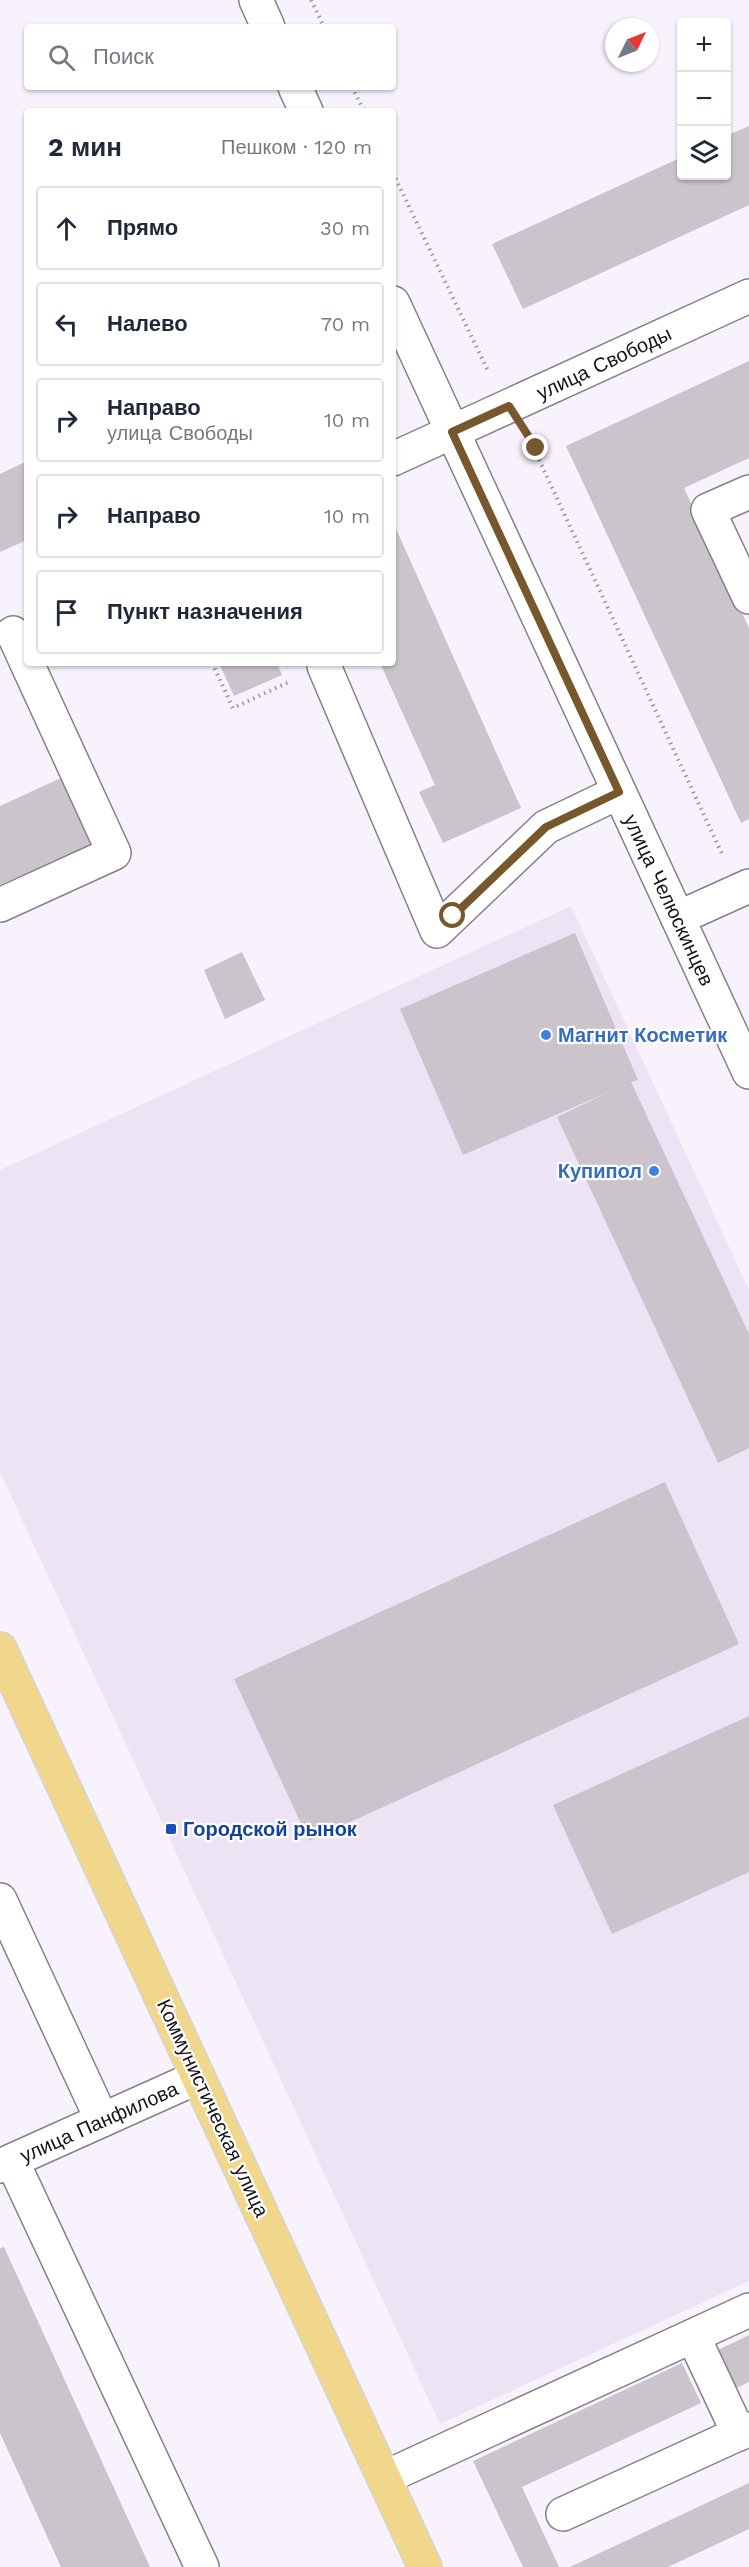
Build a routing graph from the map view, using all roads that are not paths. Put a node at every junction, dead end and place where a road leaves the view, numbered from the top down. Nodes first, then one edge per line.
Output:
1 (256, 0) edge
2 (267, 24) edge
3 (296, 90) edge
4 (305, 108) edge
5 (749, 296) edge
6 (396, 310) edge
7 (452, 432) junction
8 (396, 458) edge
9 (749, 492) edge
10 (749, 597) edge
11 (13, 633) edge
12 (24, 657) edge
13 (28, 666) edge
14 (324, 666) road end
15 (619, 792) junction
16 (744, 888) edge
17 (0, 905) edge
18 (678, 918) junction
19 (749, 1072) edge
20 (0, 1649) edge
21 (0, 1900) edge
22 (198, 2077) junction
23 (102, 2120) junction
24 (6, 2163) edge
25 (749, 2310) edge
26 (693, 2336) junction
27 (744, 2432) edge
28 (384, 2478) junction
29 (563, 2514) dead end
30 (201, 2567) edge
31 (425, 2567) edge

1 - 2 street
3 - 4 street
5 - 7 street, улица Свободы
6 - 7 street, улица Челюскинцев
7 - 8 street, улица Свободы
7 - 15 street, улица Челюскинцев
9 - 10 street
11 - 12 street
13 - 17 street
14 - 15 street
15 - 18 street, улица Челюскинцев
16 - 18 street
18 - 19 street, улица Челюскинцев
20 - 22 main road, Коммунистическая улица
21 - 23 street
22 - 23 street, улица Панфилова
22 - 28 main road, Коммунистическая улица
23 - 24 street, улица Панфилова
24 - 30 street
25 - 26 street
26 - 27 street
26 - 28 street
27 - 29 street
28 - 31 main road, Коммунистическая улица

